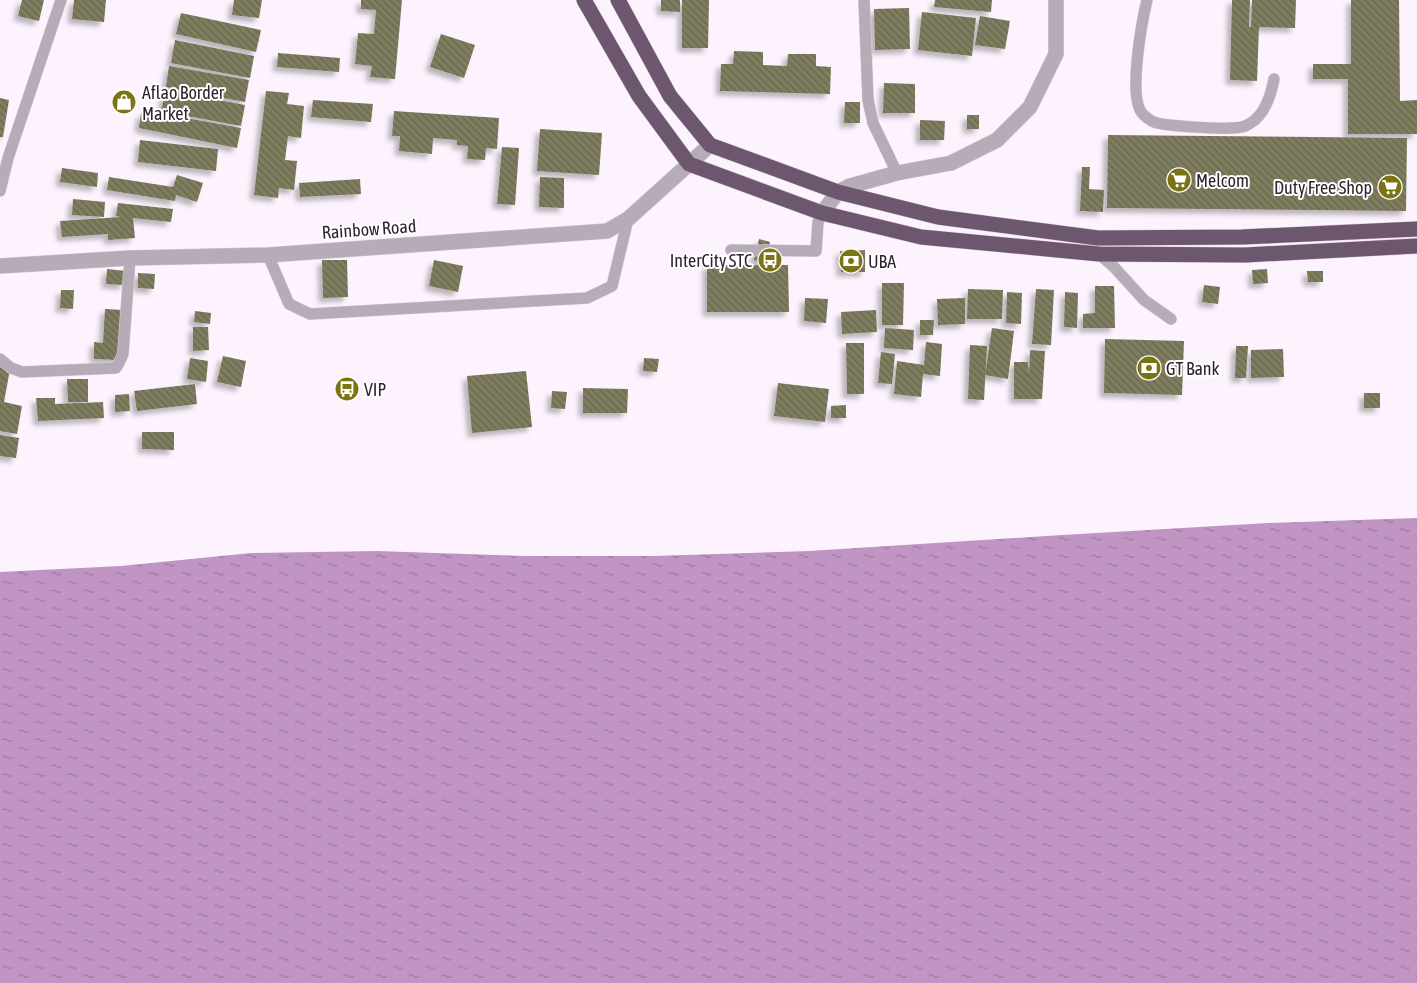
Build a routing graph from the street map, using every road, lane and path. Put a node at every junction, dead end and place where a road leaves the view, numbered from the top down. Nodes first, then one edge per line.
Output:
1 (61, 0) edge
2 (584, 0) edge
3 (618, 0) edge
4 (864, 0) edge
5 (1056, 0) edge
6 (1147, 0) edge
7 (1274, 79) dead end
8 (710, 145) junction
9 (4, 157) edge
10 (689, 164) junction
11 (897, 173) junction
12 (0, 191) edge
13 (838, 192) junction
14 (822, 213) junction
15 (628, 220) junction
16 (1417, 229) edge
17 (1417, 246) edge
18 (731, 250) dead end
19 (1099, 254) junction
20 (268, 255) junction
21 (130, 258) junction
22 (0, 266) edge
23 (1170, 319) dead end
24 (0, 359) edge

1 - 9 lane
2 - 10 highway
3 - 8 highway
4 - 11 lane
5 - 11 street
6 - 7 lane
8 - 10 street, Rainbow Road
8 - 13 highway
9 - 12 lane
10 - 14 highway
10 - 15 street, Rainbow Road
11 - 13 street
13 - 14 street
13 - 16 highway
14 - 18 lane
14 - 19 highway
15 - 20 street, Rainbow Road
15 - 20 lane
17 - 19 highway
19 - 23 lane
20 - 21 street, Rainbow Road
21 - 22 street, Rainbow Road
21 - 24 lane

